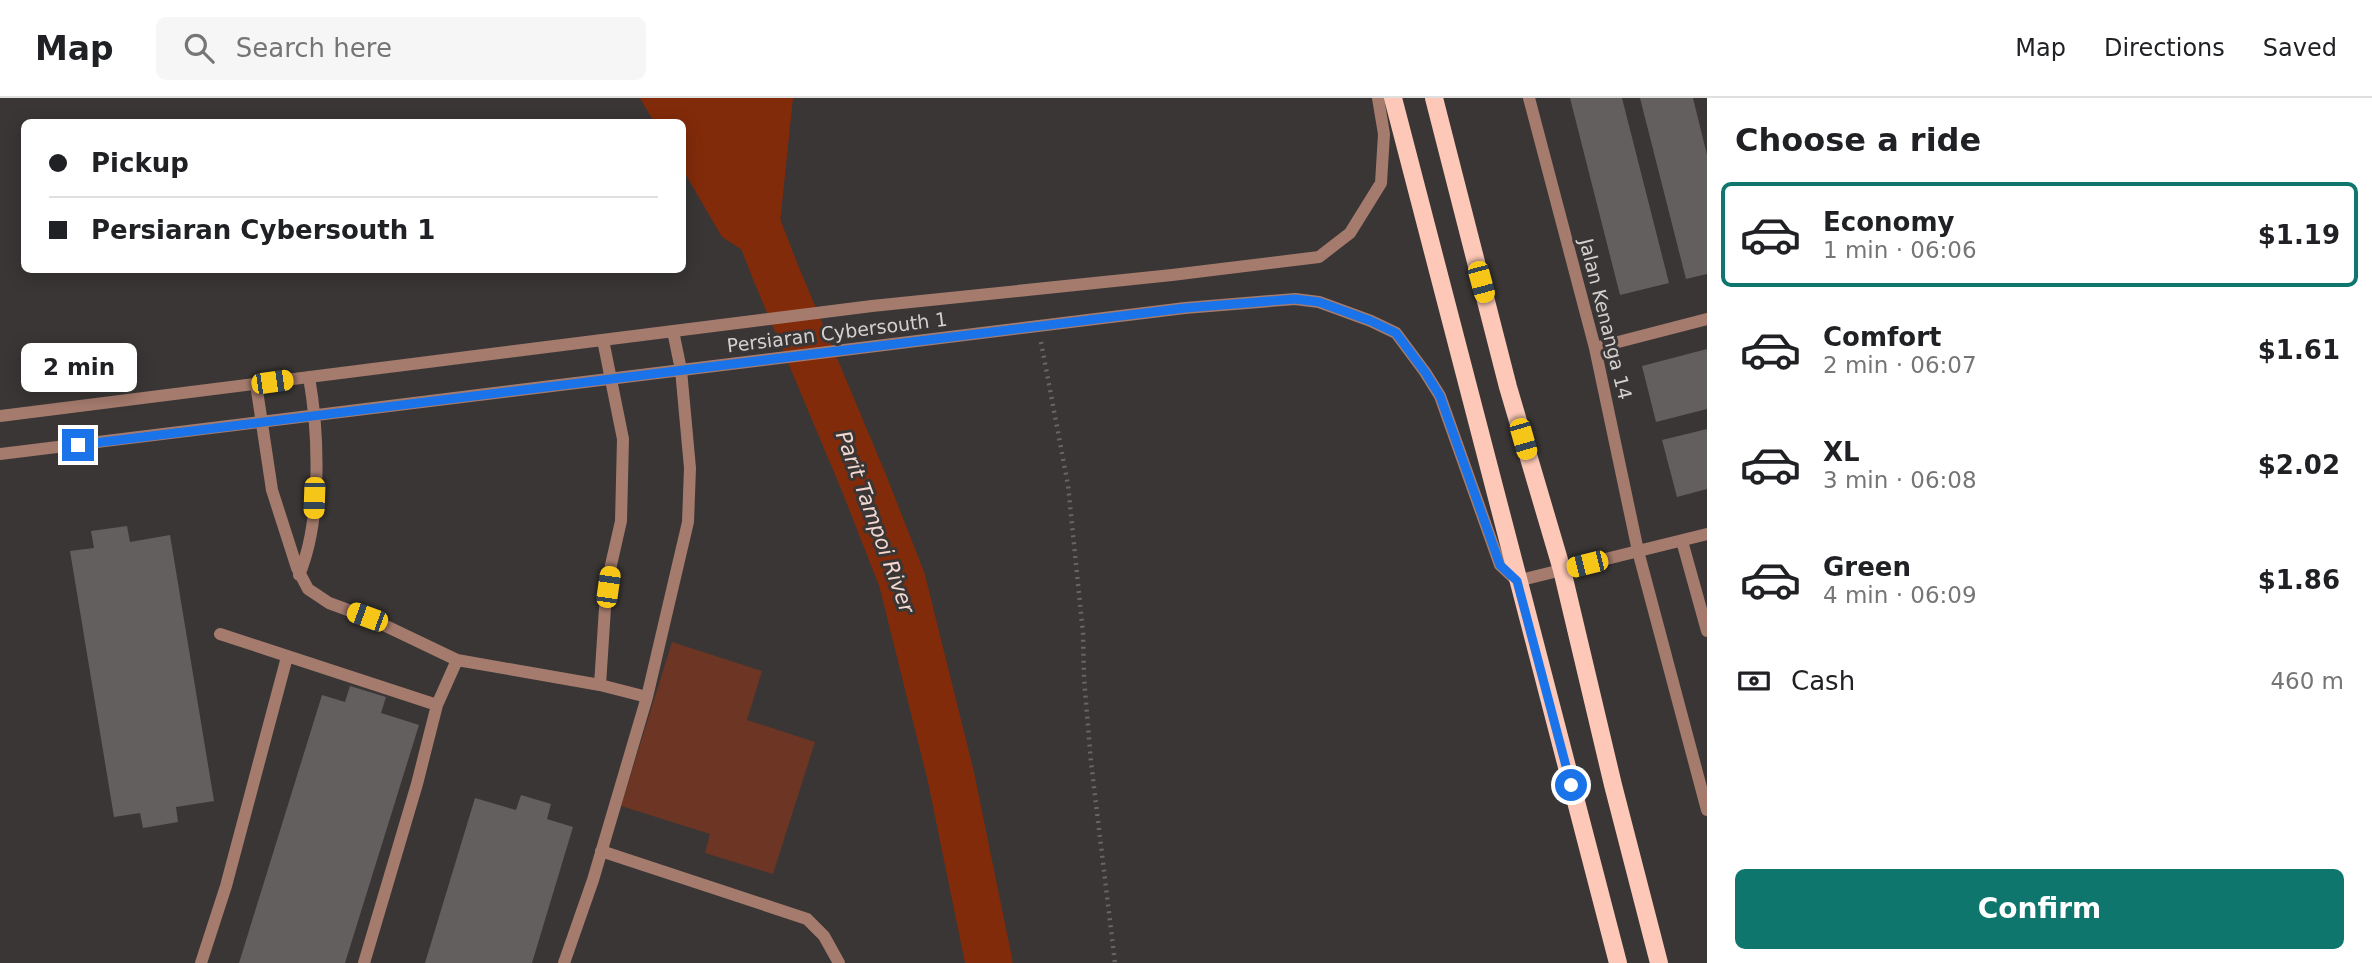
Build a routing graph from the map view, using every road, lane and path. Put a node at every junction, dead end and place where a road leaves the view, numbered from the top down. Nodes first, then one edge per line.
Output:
1 (1378, 98) edge
2 (1393, 98) edge
3 (1434, 98) edge
4 (1529, 98) edge
5 (1707, 319) edge
6 (1038, 328) junction
7 (673, 331) junction
8 (603, 340) junction
9 (1595, 348) junction
10 (681, 370) junction
11 (309, 377) junction
12 (611, 379) junction
13 (256, 384) junction
14 (0, 416) edge
15 (315, 416) junction
16 (261, 423) junction
17 (0, 454) edge
18 (1707, 534) edge
19 (1682, 541) junction
20 (1639, 551) junction
21 (1562, 570) junction
22 (299, 575) junction
23 (1517, 581) junction
24 (1707, 631) edge
25 (220, 634) dead end
26 (287, 657) junction
27 (457, 660) junction
28 (600, 685) junction
29 (647, 697) junction
30 (437, 705) junction
31 (1707, 810) edge
32 (601, 851) junction
33 (201, 963) edge
34 (364, 963) edge
35 (564, 963) edge
36 (839, 963) edge
37 (1115, 963) edge
38 (1618, 963) edge
39 (1659, 963) edge

1 - 7 street, Persiaran Cybersouth 1
2 - 23 main road
3 - 21 main road
4 - 9 street, Jalan Kenanga 14
5 - 9 street
6 - 10 street, Persiaran Cybersouth 1
6 - 23 street, Persiaran Cybersouth 1
6 - 37 path
7 - 8 street, Persiaran Cybersouth 1
7 - 10 street
8 - 11 street, Persiaran Cybersouth 1
8 - 12 street
9 - 20 street, Jalan Kenanga 14
10 - 12 street, Persiaran Cybersouth 1
10 - 29 street
11 - 13 street, Persiaran Cybersouth 1
11 - 15 street
12 - 15 street, Persiaran Cybersouth 1
12 - 28 street
13 - 14 street, Persiaran Cybersouth 1
13 - 16 street
15 - 16 street, Persiaran Cybersouth 1
15 - 22 street
16 - 17 street, Persiaran Cybersouth 1
16 - 22 street
18 - 19 street
19 - 20 street
19 - 24 street
20 - 21 street
20 - 31 street, Jalan Kenanga 14
21 - 23 street
21 - 39 main road
22 - 27 street
23 - 38 main road
25 - 26 street
26 - 30 street
26 - 33 street
27 - 28 street
27 - 30 street
28 - 29 street
29 - 32 street
30 - 34 street
32 - 35 street
32 - 36 street

